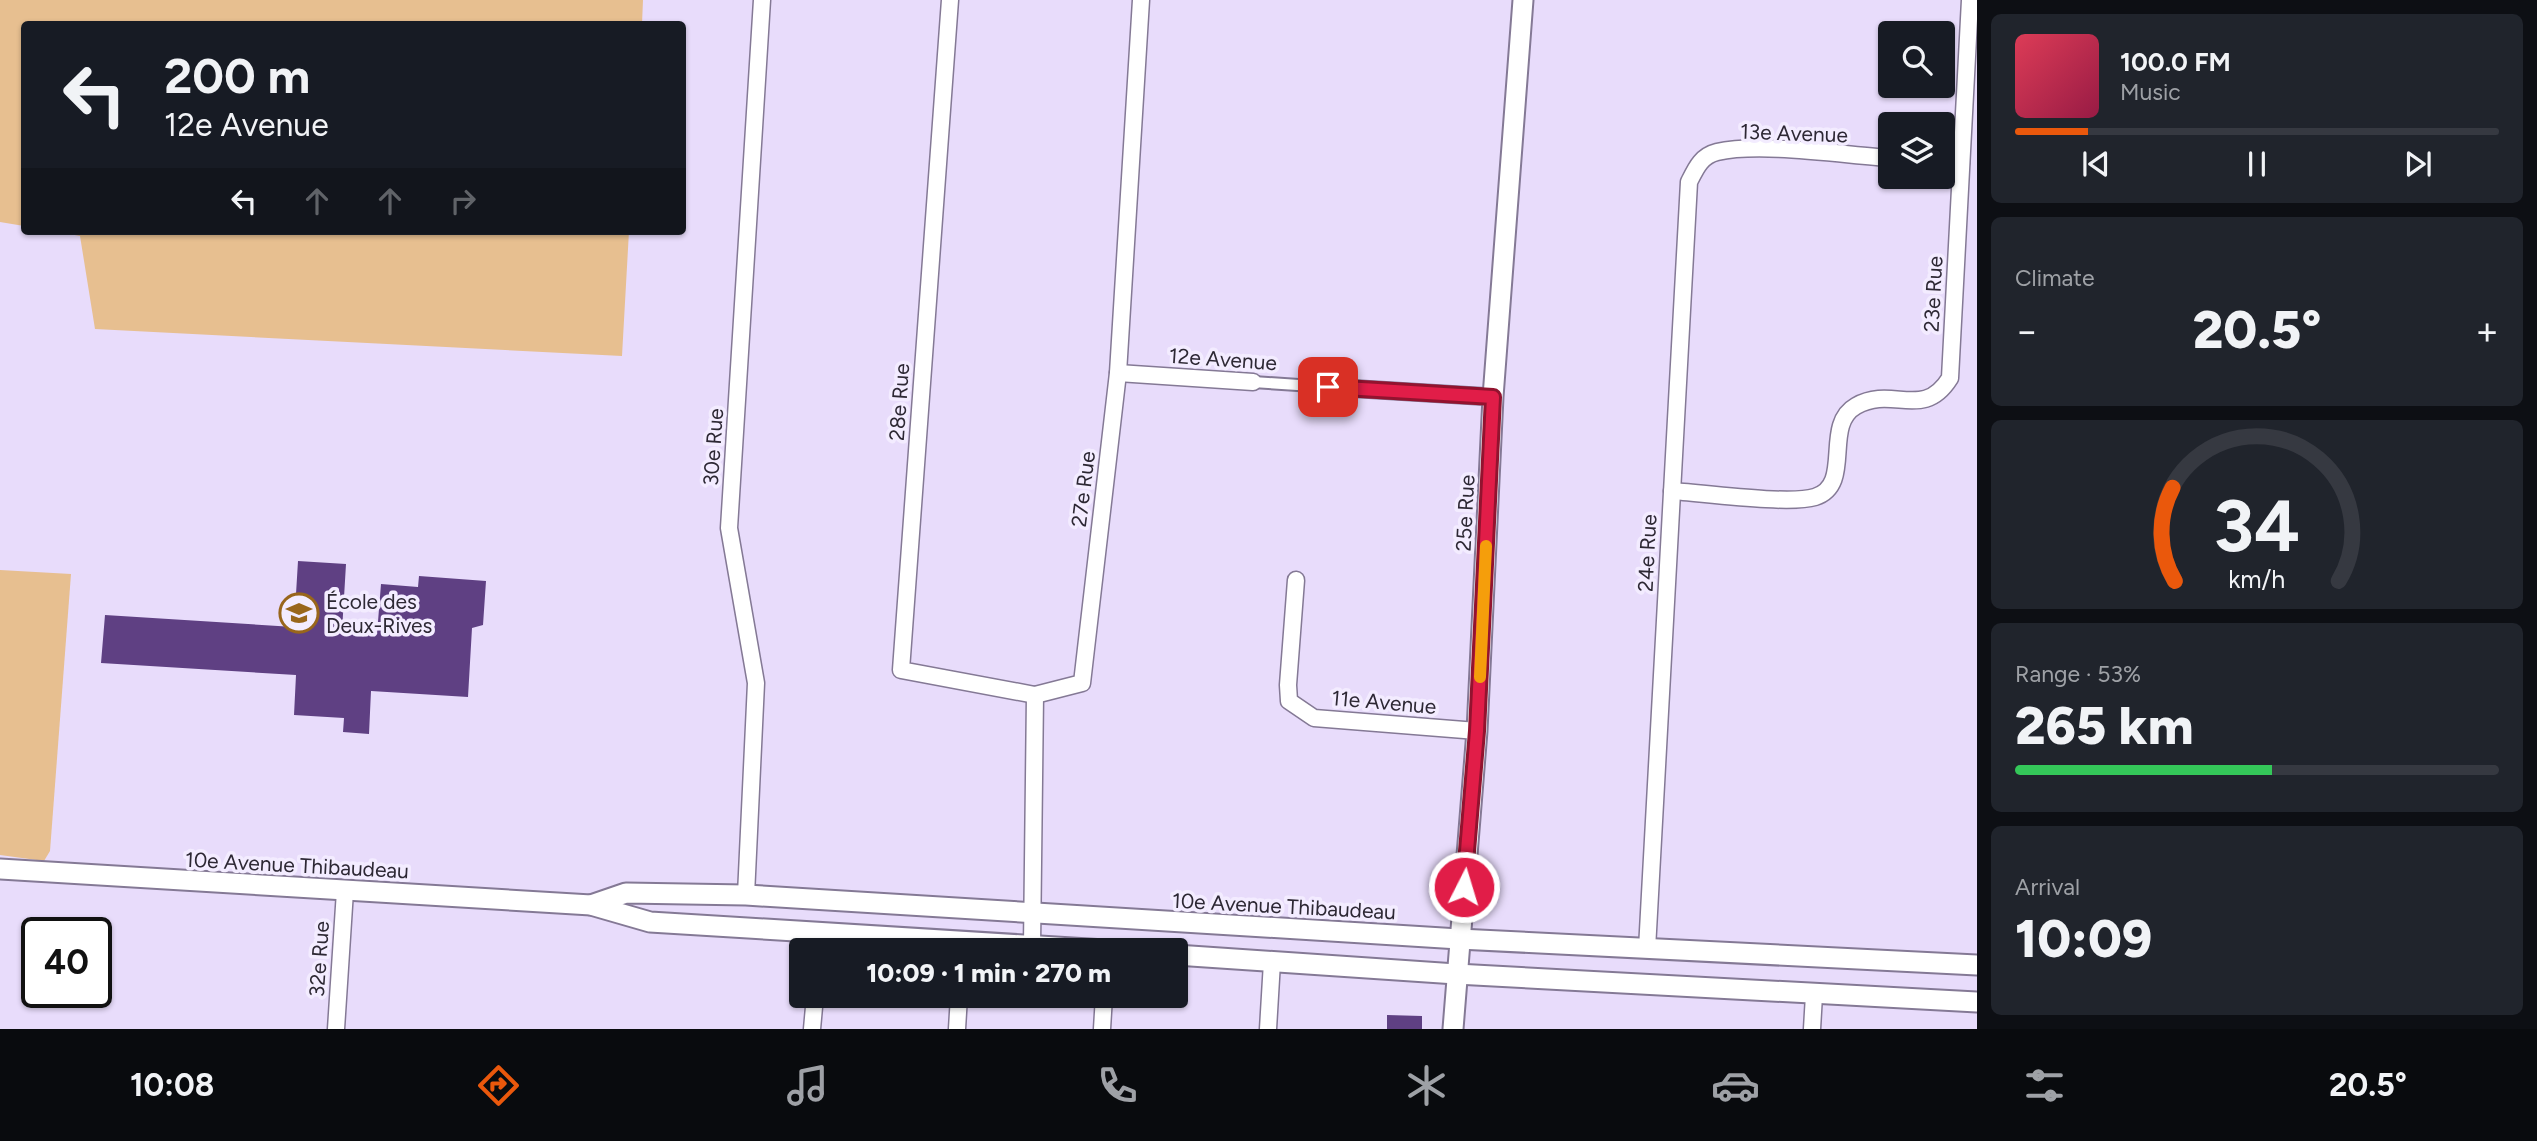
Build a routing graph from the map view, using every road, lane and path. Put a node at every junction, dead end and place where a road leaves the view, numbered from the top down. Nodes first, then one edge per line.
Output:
1 (762, 0) edge
2 (950, 0) edge
3 (1142, 0) edge
4 (1523, 0) edge
5 (1970, 0) edge
6 (1878, 157) edge
7 (1699, 161) joint
8 (1955, 163) edge
9 (1961, 163) junction
10 (1118, 373) junction
11 (1253, 382) joint
12 (1328, 387) joint
13 (1493, 397) junction
14 (1672, 491) junction
15 (1296, 580) dead end
16 (1035, 695) junction
17 (1477, 731) junction
18 (0, 869) edge
19 (345, 891) junction
20 (746, 895) junction
21 (591, 905) junction
22 (1034, 914) junction
23 (791, 938) edge
24 (1032, 938) edge
25 (1459, 939) junction
26 (1647, 949) junction
27 (1188, 956) edge
28 (1272, 962) junction
29 (1977, 965) edge
30 (1456, 974) junction
31 (1814, 995) junction
32 (1977, 1002) edge
33 (814, 1008) edge
34 (959, 1008) edge
35 (1103, 1008) edge
36 (336, 1029) edge
37 (812, 1029) edge
38 (957, 1029) edge
39 (1102, 1029) edge
40 (1268, 1029) edge
41 (1453, 1029) edge
42 (1812, 1029) edge

1 - 20 street, 30e Rue
2 - 16 street, 28e Rue
3 - 10 street, 27e Rue
4 - 13 street, 25e Rue
5 - 9 street, 23e Rue
6 - 7 street, 13e Avenue
7 - 14 street, 24e Rue
8 - 9 street
9 - 14 street, 23e Rue
10 - 11 street, 12e Avenue
10 - 16 street, 27e Rue
11 - 12 street, 12e Avenue
12 - 13 street, 12e Avenue
13 - 17 street, 25e Rue
14 - 26 street, 24e Rue
15 - 17 street, 11e Avenue
16 - 22 street
17 - 25 street, 25e Rue
18 - 19 street, 10e Avenue Thibaudeau
19 - 21 street, 10e Avenue Thibaudeau
19 - 36 street, 32e Rue
20 - 21 street, 10e Avenue Thibaudeau
20 - 22 street, 10e Avenue Thibaudeau
21 - 23 street, 10e Avenue Thibaudeau
22 - 24 street
22 - 25 street, 10e Avenue Thibaudeau
25 - 26 street, 10e Avenue Thibaudeau
25 - 30 street, 25e Rue
26 - 29 street, 10e Avenue Thibaudeau
27 - 28 street
28 - 30 street
28 - 40 street
30 - 31 street
30 - 41 street, 25e Rue
31 - 32 street
31 - 42 street
33 - 37 street
34 - 38 street
35 - 39 street

